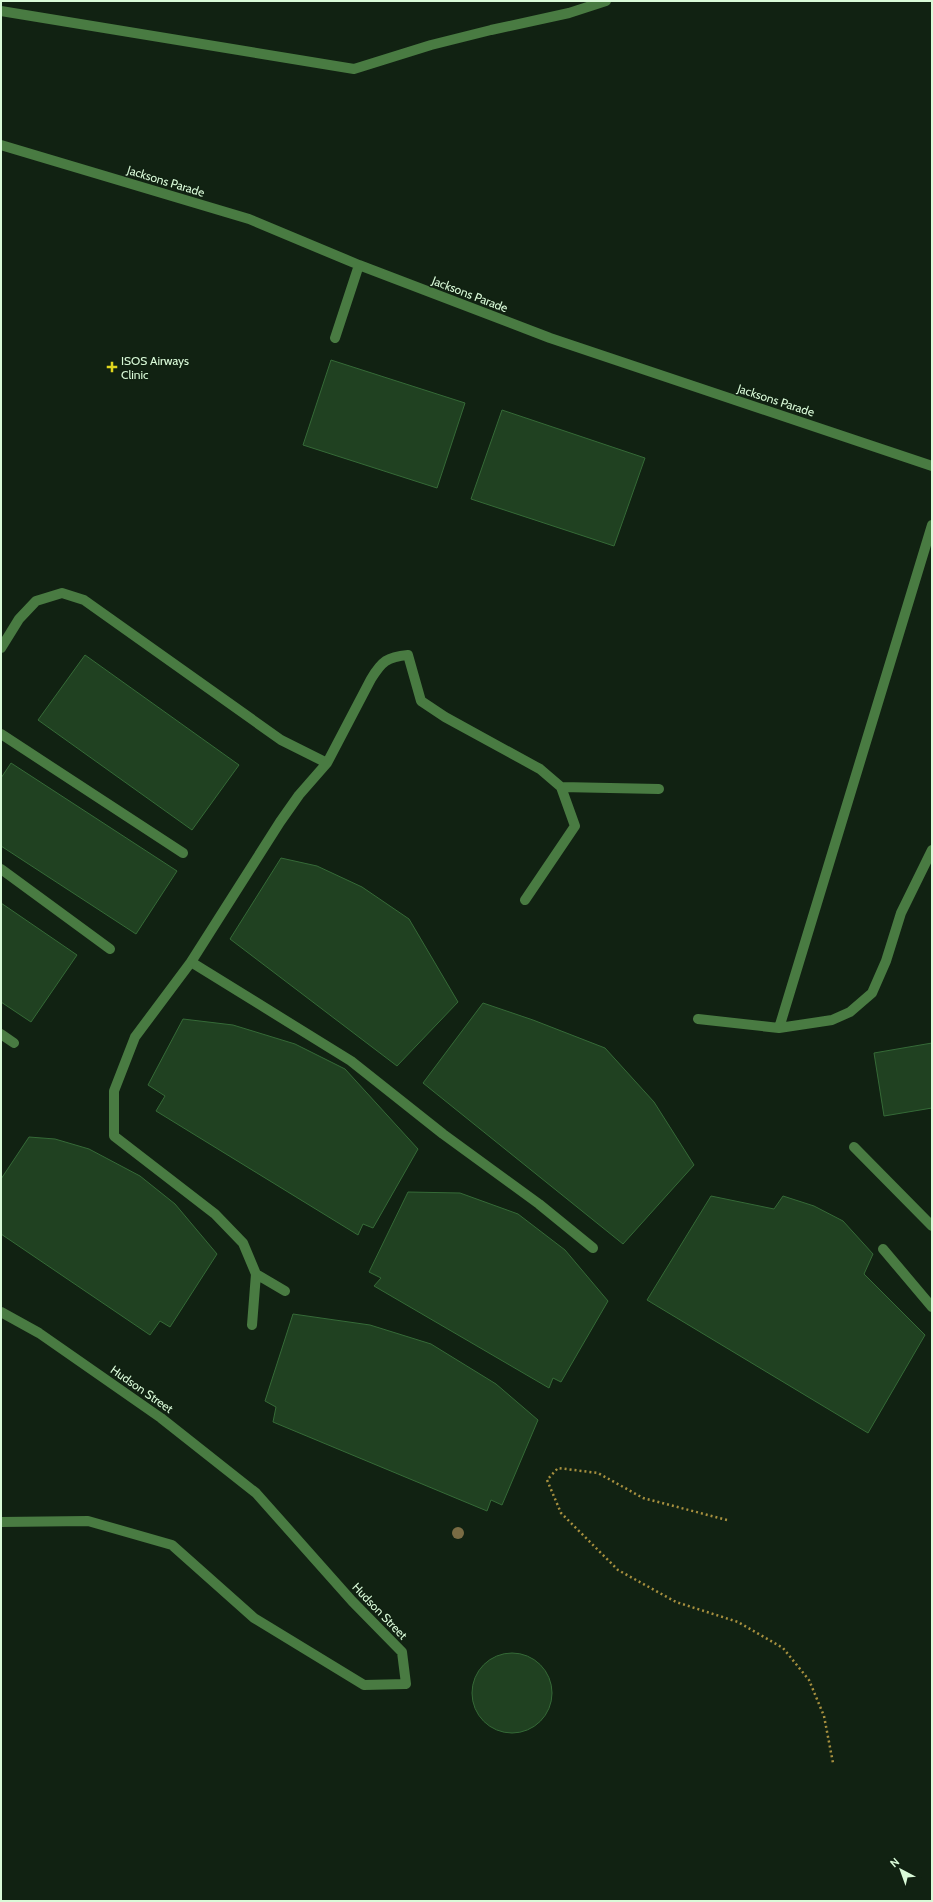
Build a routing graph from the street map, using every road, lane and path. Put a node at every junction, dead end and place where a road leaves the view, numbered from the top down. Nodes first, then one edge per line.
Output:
1 (606, 1) edge
2 (1, 10) edge
3 (1, 145) edge
4 (359, 265) junction
5 (335, 338) dead end
6 (932, 466) edge
7 (932, 525) edge
8 (1, 648) edge
9 (1, 734) edge
10 (327, 763) junction
11 (561, 787) junction
12 (659, 789) dead end
13 (932, 850) edge
14 (182, 853) dead end
15 (1, 869) edge
16 (525, 900) dead end
17 (110, 949) dead end
18 (191, 962) junction
19 (698, 1019) dead end
20 (779, 1028) junction
21 (1, 1034) edge
22 (14, 1043) dead end
23 (854, 1147) dead end
24 (932, 1226) edge
25 (593, 1248) dead end
26 (883, 1249) dead end
27 (256, 1274) junction
28 (285, 1291) dead end
29 (932, 1307) edge
30 (1, 1312) edge
31 (252, 1325) dead end
32 (727, 1520) dead end
33 (1, 1522) edge
34 (832, 1763) dead end

1 - 2 street
3 - 4 street, Jacksons Parade
4 - 5 street
4 - 6 street, Jacksons Parade
7 - 20 street
8 - 10 street
9 - 14 street
10 - 11 street
10 - 18 street
11 - 12 street
11 - 16 street
13 - 20 street
15 - 17 street
18 - 25 street
18 - 27 street
19 - 20 street
21 - 22 street
23 - 24 street
26 - 29 street
27 - 28 street
27 - 31 street
30 - 33 street, Hudson Street
32 - 34 path

